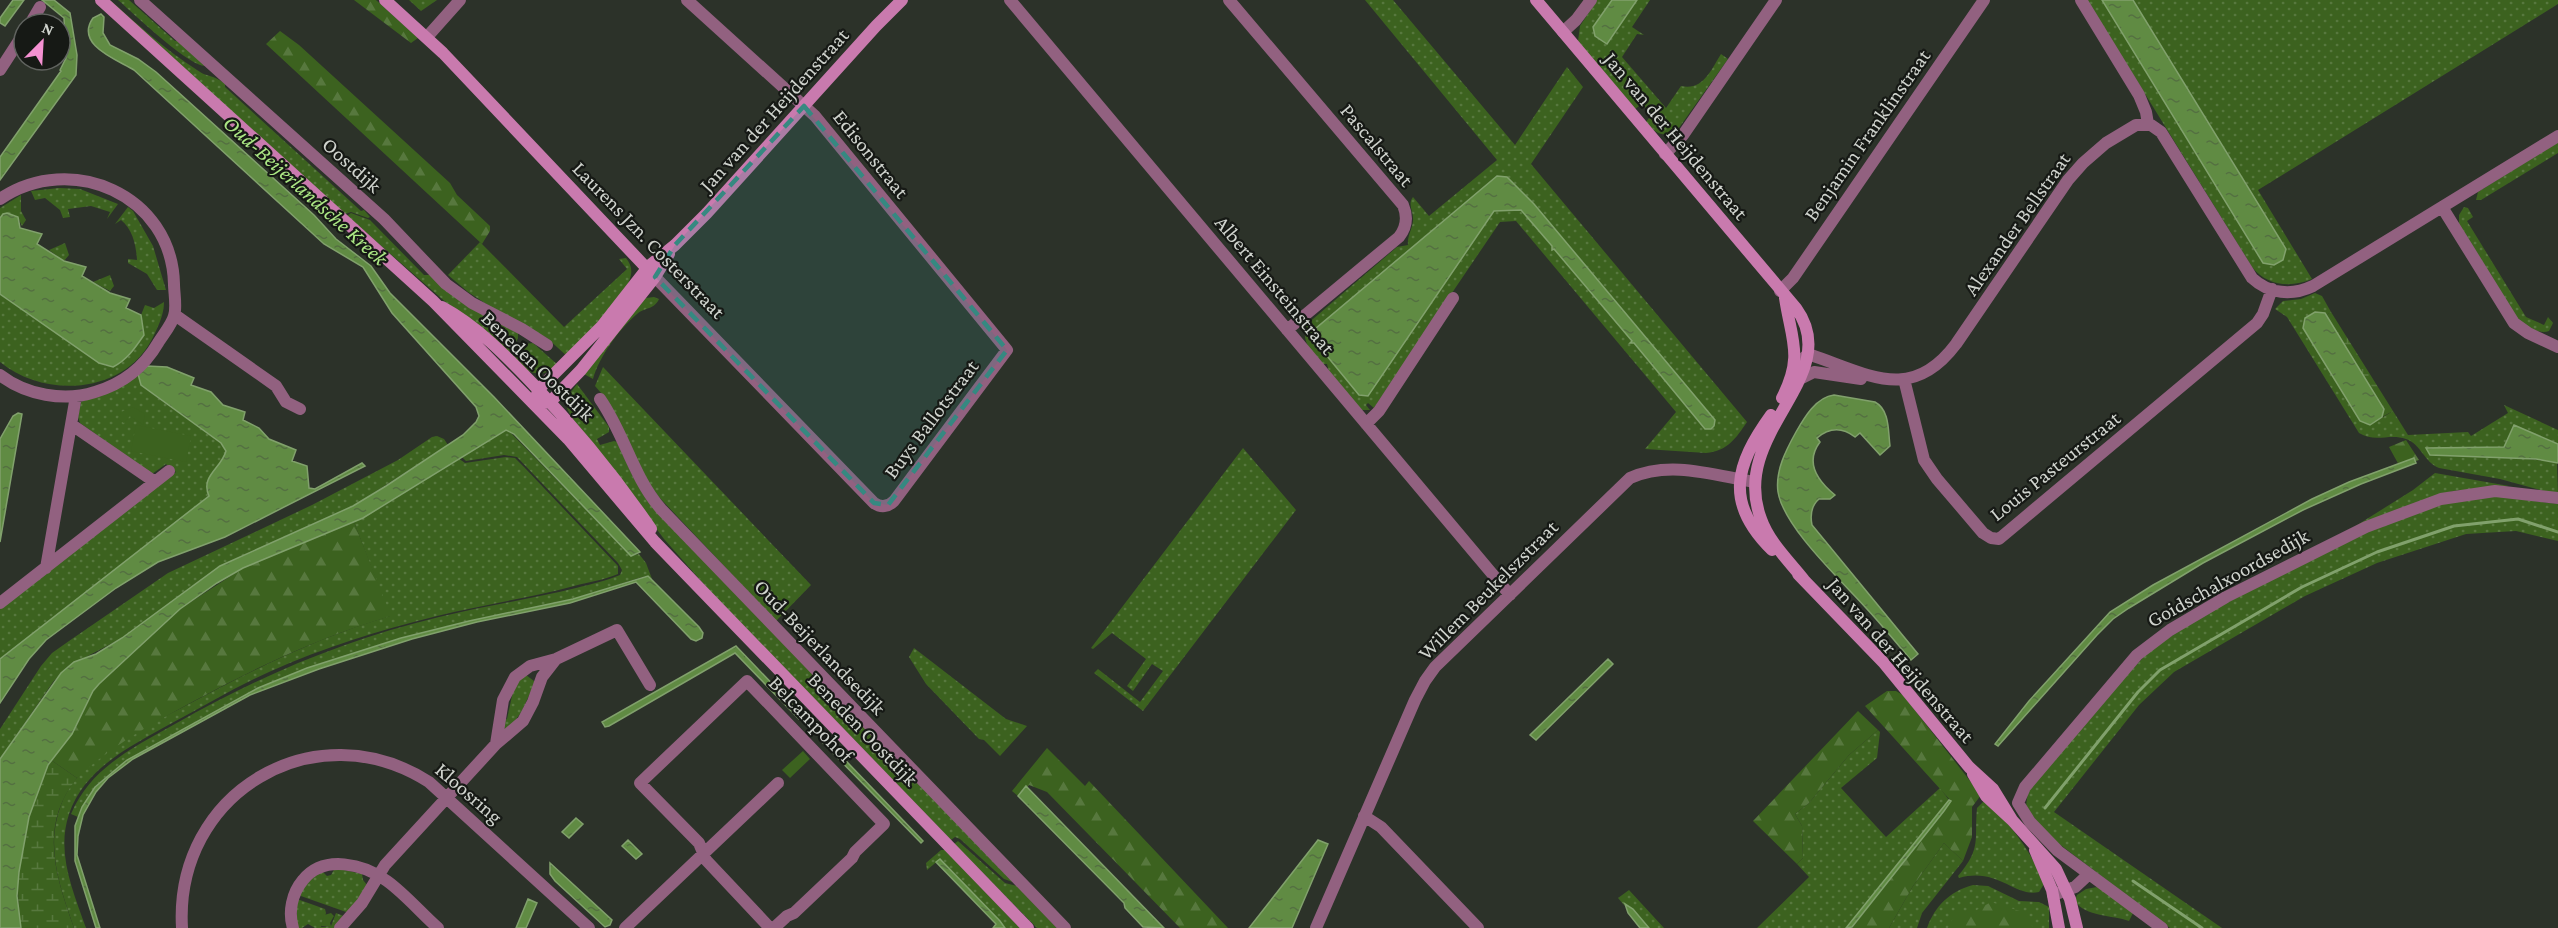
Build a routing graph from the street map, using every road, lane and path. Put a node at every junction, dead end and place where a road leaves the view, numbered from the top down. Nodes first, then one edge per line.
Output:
1 (100, 0) edge
2 (140, 0) edge
3 (385, 0) edge
4 (460, 0) edge
5 (687, 0) edge
6 (902, 0) edge
7 (1010, 0) edge
8 (1229, 0) edge
9 (1536, 0) edge
10 (1591, 0) edge
11 (1776, 0) edge
12 (1984, 0) edge
13 (2081, 0) edge
14 (40, 7) dead end
15 (37, 12) edge
16 (1563, 32) junction
17 (427, 37) junction
18 (12, 52) edge
19 (0, 70) edge
20 (804, 106) junction
21 (2148, 124) junction
22 (2558, 136) edge
23 (1665, 154) junction
24 (0, 199) edge
25 (2442, 207) junction
26 (651, 272) junction
27 (2271, 289) junction
28 (1782, 294) junction
29 (1453, 298) dead end
30 (433, 301) junction
31 (175, 315) junction
32 (1287, 330) junction
33 (547, 345) dead end
34 (2558, 347) edge
35 (1007, 350) joint
36 (1807, 355) junction
37 (1794, 365) junction
38 (0, 375) edge
39 (1802, 378) junction
40 (1871, 378) junction
41 (1904, 379) junction
42 (538, 390) junction
43 (76, 396) junction
44 (600, 399) dead end
45 (550, 402) junction
46 (535, 404) junction
47 (300, 409) dead end
48 (72, 424) junction
49 (1366, 424) junction
50 (168, 471) dead end
51 (1739, 479) junction
52 (155, 482) junction
53 (1754, 482) junction
54 (2558, 498) edge
55 (883, 506) joint
56 (670, 557) junction
57 (46, 568) junction
58 (1804, 579) junction
59 (1509, 595) junction
60 (0, 603) edge
61 (556, 659) junction
62 (524, 670) junction
63 (540, 681) junction
64 (650, 685) dead end
65 (496, 744) junction
66 (778, 783) dead end
67 (447, 796) junction
68 (1365, 816) junction
69 (2033, 845) junction
70 (703, 852) junction
71 (2089, 874) junction
72 (377, 876) junction
73 (2067, 891) junction
74 (2053, 895) junction
75 (433, 926) edge
76 (2059, 927) edge
77 (182, 928) edge
78 (293, 928) edge
79 (340, 928) edge
80 (589, 928) edge
81 (625, 928) edge
82 (772, 928) edge
83 (1028, 928) edge
84 (1065, 928) edge
85 (1316, 928) edge
86 (1478, 928) edge
87 (2078, 928) edge
88 (2162, 928) edge

1 - 30 street, Beneden Oostdijk
2 - 33 street, Oostdijk
3 - 17 street, Laurens Jzn. Costerstraat
4 - 17 street
5 - 20 street, Edisonstraat
6 - 20 street, Jan van der Heijdenstraat
7 - 32 street, Albert Einsteinstraat
8 - 32 street, Pascalstraat
9 - 16 street, Jan van der Heijdenstraat
10 - 16 street
11 - 23 street
12 - 28 street, Benjamin Franklinstraat
13 - 21 street
14 - 15 street
16 - 23 street, Jan van der Heijdenstraat
17 - 26 street, Laurens Jzn. Costerstraat
18 - 19 street
20 - 26 street, Jan van der Heijdenstraat
20 - 35 street, Edisonstraat
21 - 27 street
21 - 41 street, Alexander Bellstraat
22 - 25 street
23 - 28 street, Jan van der Heijdenstraat
24 - 31 street
25 - 27 street
25 - 34 street
26 - 42 street, Jan van der Heijdenstraat
26 - 45 street, Jan van der Heijdenstraat
26 - 55 street, Laurens Jzn. Costerstraat
27 - 41 street, Louis Pasteurstraat
28 - 36 street, Jan van der Heijdenstraat
28 - 37 street, Jan van der Heijdenstraat
29 - 49 street
30 - 42 street, Beneden Oostdijk
30 - 46 street, Beneden Oostdijk
31 - 43 street
31 - 47 street
32 - 49 street, Albert Einsteinstraat
35 - 55 street, Buys Ballotstraat
36 - 37 street
36 - 39 street, Jan van der Heijdenstraat
36 - 40 street, Alexander Bellstraat
37 - 51 street, Jan van der Heijdenstraat
38 - 43 street
39 - 40 street, Alexander Bellstraat
39 - 53 street, Jan van der Heijdenstraat
40 - 41 street, Alexander Bellstraat
42 - 45 street, Beneden Oostdijk
42 - 46 street
43 - 48 street
44 - 84 street, Oud-Beijerlandsedijk
45 - 46 street
45 - 56 street, Beneden Oostdijk
46 - 56 street, Beneden Oostdijk
48 - 52 street
48 - 57 street
49 - 59 street, Albert Einsteinstraat
50 - 52 street
51 - 53 street, Willem Beukelszstraat
51 - 58 street, Jan van der Heijdenstraat
51 - 59 street, Willem Beukelszstraat
52 - 57 street
53 - 58 street, Jan van der Heijdenstraat
54 - 71 street, Goidschalxoordsedijk
56 - 83 street, Beneden Oostdijk
57 - 60 street
58 - 69 street, Jan van der Heijdenstraat
59 - 68 street, Willem Beukelszstraat
61 - 62 street
61 - 63 street
61 - 64 street
62 - 63 street
62 - 65 street
63 - 65 street
65 - 67 street
66 - 70 street
67 - 72 street
67 - 77 street, Kloosring
67 - 80 street, Kloosring
68 - 85 street, Willem Beukelszstraat
68 - 86 street
69 - 73 street, Jan van der Heijdenstraat
69 - 74 street, Jan van der Heijdenstraat
70 - 81 street
70 - 82 street, Belcampohof
70 - 82 street, Belcampohof
71 - 73 street
71 - 88 street, Goidschalxoordsedijk
72 - 75 street
72 - 78 street
72 - 79 street
73 - 74 street
73 - 87 street, Jan van der Heijdenstraat
74 - 76 street, Jan van der Heijdenstraat

